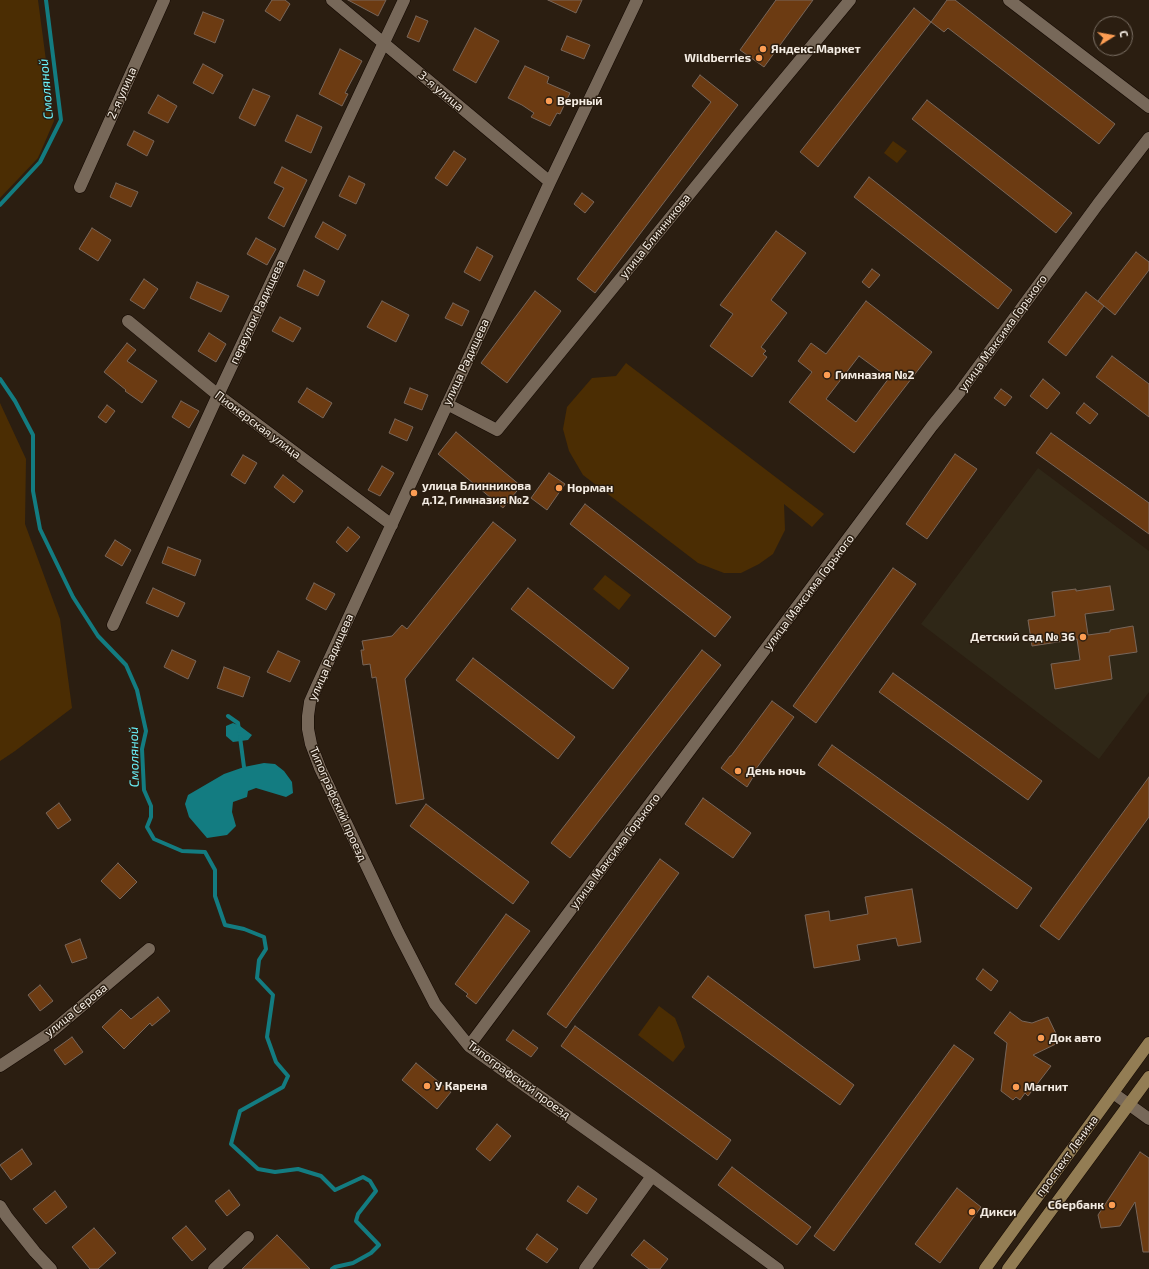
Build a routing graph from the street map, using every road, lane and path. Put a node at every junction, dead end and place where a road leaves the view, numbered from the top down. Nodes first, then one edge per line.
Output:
1 (164, 0) edge
2 (332, 0) edge
3 (404, 0) edge
4 (637, 0) edge
5 (850, 0) edge
6 (1009, 0) edge
7 (383, 43) junction
8 (1149, 107) edge
9 (1149, 138) edge
10 (550, 182) junction
11 (80, 187) dead end
12 (128, 320) dead end
13 (218, 395) junction
14 (447, 404) junction
15 (392, 524) junction
16 (112, 625) dead end
17 (308, 729) joint
18 (149, 949) dead end
19 (1149, 1043) edge
20 (469, 1046) junction
21 (0, 1066) edge
22 (1149, 1077) edge
23 (1113, 1093) junction
24 (1129, 1104) junction
25 (1149, 1119) edge
26 (652, 1176) junction
27 (0, 1206) edge
28 (248, 1237) dead end
29 (51, 1269) edge
30 (214, 1269) edge
31 (585, 1269) edge
32 (778, 1269) edge
33 (985, 1269) edge
34 (1008, 1269) edge

1 - 11 street, 2-я улица
2 - 7 street, 3-я улица
3 - 7 street, переулок Радищева
4 - 10 street, улица Радищева
5 - 14 street, улица Блинникова
6 - 8 street
7 - 10 street, 3-я улица
7 - 13 street, переулок Радищева
9 - 20 street, улица Максима Горького
10 - 14 street, улица Радищева
12 - 13 street, Пионерская улица
13 - 15 street, Пионерская улица
13 - 16 street, переулок Радищева
14 - 15 street, улица Радищева
15 - 17 street, улица Радищева
17 - 20 street, Типографский проезд
18 - 21 street, улица Серова
19 - 23 main road, проспект Ленина
20 - 26 street, Типографский проезд
22 - 24 main road, проспект Ленина
23 - 24 street
23 - 33 main road, проспект Ленина
24 - 25 street
24 - 34 main road, проспект Ленина
26 - 31 street
26 - 32 street, Типографский проезд
27 - 29 street
28 - 30 street

